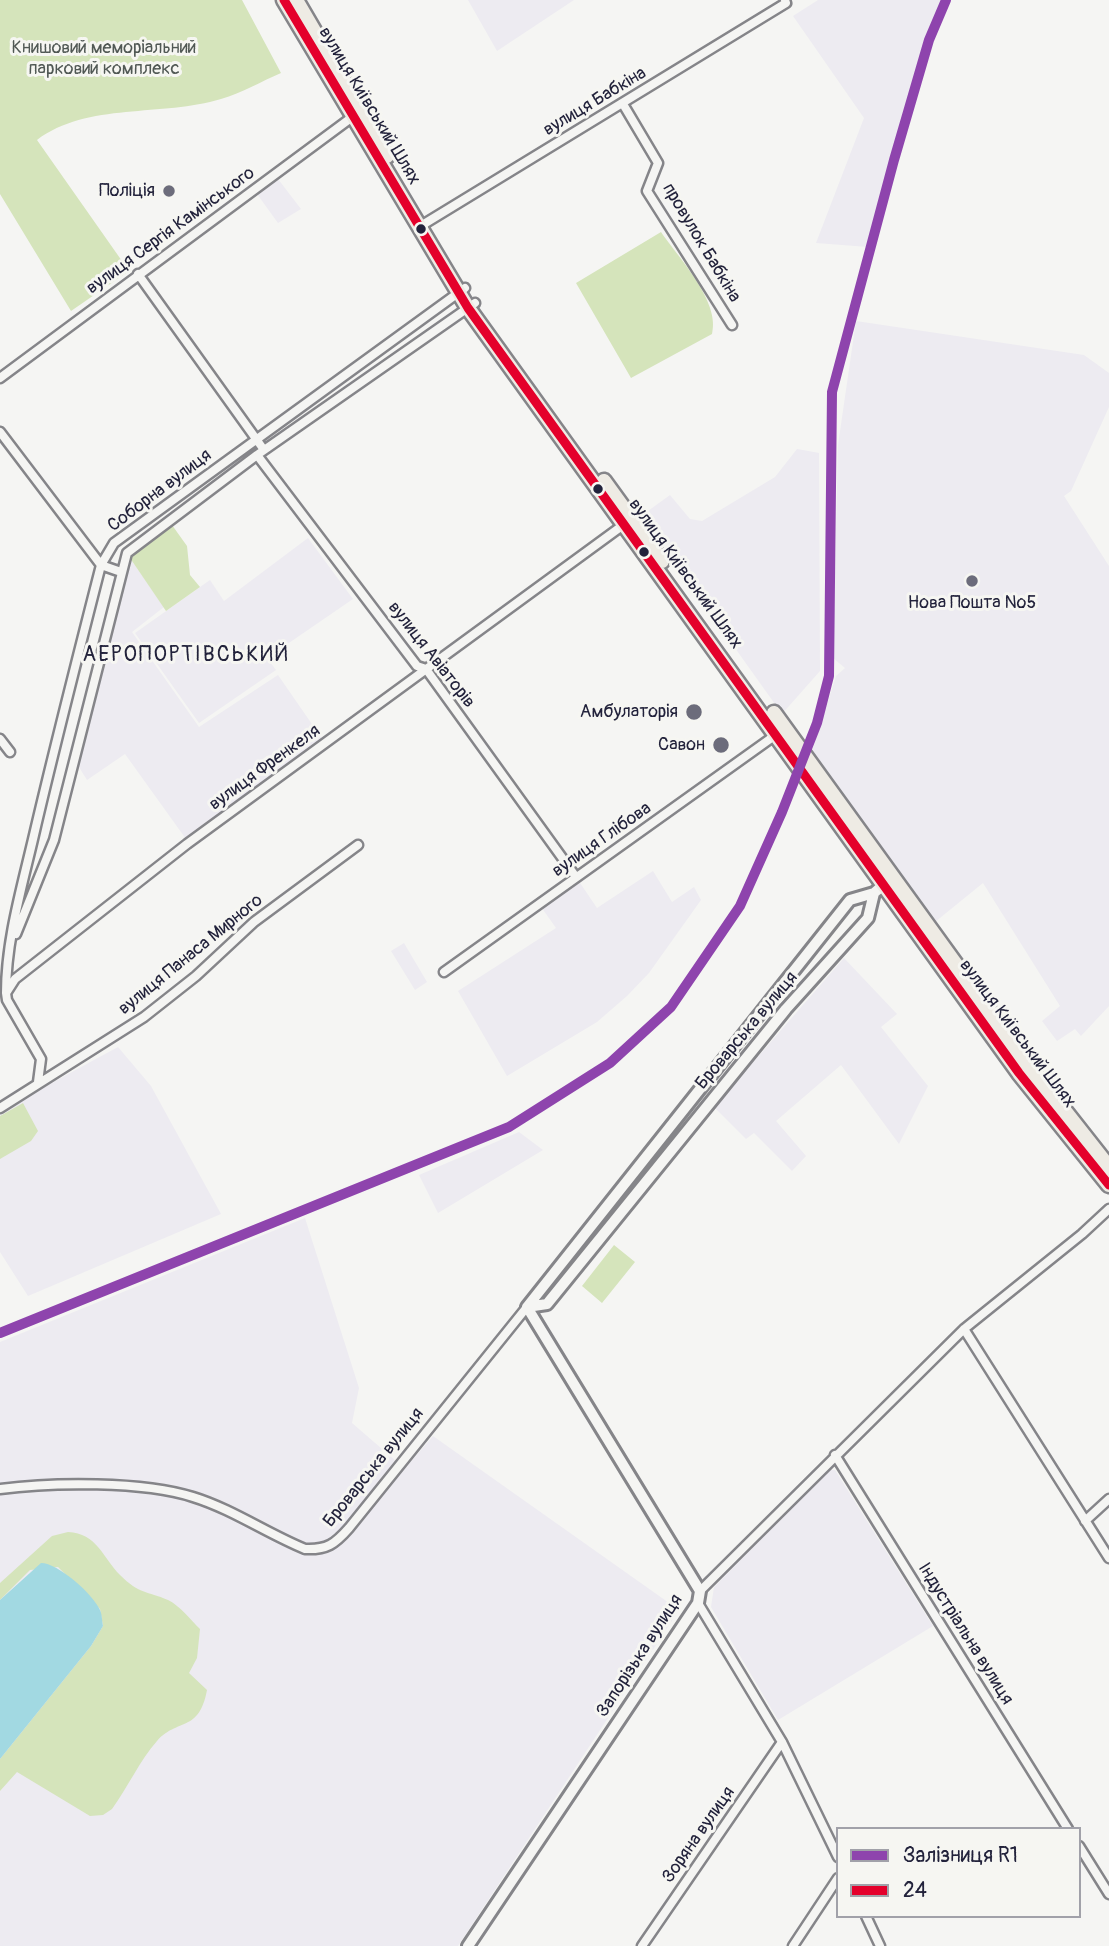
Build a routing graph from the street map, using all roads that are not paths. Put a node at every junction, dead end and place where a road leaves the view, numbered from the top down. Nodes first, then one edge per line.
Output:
1 (284, 0) edge
2 (296, 0) edge
3 (785, 1) edge
4 (623, 104) junction
5 (357, 113) junction
6 (422, 225) junction
7 (138, 274) junction
8 (462, 290) junction
9 (471, 306) junction
10 (732, 325) dead end
11 (0, 378) edge
12 (0, 432) edge
13 (256, 438) junction
14 (261, 453) junction
15 (627, 521) junction
16 (101, 565) junction
17 (121, 572) junction
18 (426, 669) junction
19 (777, 734) junction
20 (0, 739) edge
21 (10, 752) dead end
22 (358, 845) dead end
23 (576, 877) junction
24 (883, 885) junction
25 (8, 953) junction
26 (444, 972) dead end
27 (3, 973) edge
28 (6, 993) junction
29 (38, 1082) junction
30 (0, 1108) edge
31 (1109, 1167) edge
32 (1109, 1185) edge
33 (1109, 1209) edge
34 (527, 1307) junction
35 (964, 1329) junction
36 (835, 1455) junction
37 (0, 1489) edge
38 (1109, 1499) edge
39 (1085, 1521) junction
40 (1109, 1558) edge
41 (700, 1591) junction
42 (698, 1603) junction
43 (782, 1742) junction
44 (1067, 1827) edge
45 (1081, 1849) edge
46 (836, 1853) edge
47 (836, 1881) edge
48 (1109, 1894) edge
49 (867, 1918) edge
50 (468, 1946) edge
51 (642, 1946) edge
52 (793, 1946) edge
53 (880, 1946) edge

1 - 5 highway, вулиця Київський Шлях
2 - 5 highway, вулиця Київський Шлях
3 - 4 street, вулиця Бабкіна
4 - 6 street, вулиця Бабкіна
4 - 10 street, провулок Бабкіна
5 - 6 highway, вулиця Київський Шлях
5 - 7 street, вулиця Сергія Камінського
6 - 8 highway, вулиця Київський Шлях
7 - 11 street, вулиця Сергія Камінського
7 - 13 street, вулиця Авіаторів
8 - 9 highway, вулиця Київський Шлях
8 - 13 street, Соборна вулиця
9 - 14 street, Соборна вулиця
9 - 15 highway, вулиця Київський Шлях
12 - 16 street
13 - 14 street, вулиця Авіаторів
13 - 16 street, Соборна вулиця
14 - 17 street, Соборна вулиця
14 - 18 street, вулиця Авіаторів
15 - 18 street, вулиця Френкеля
15 - 19 highway, вулиця Київський Шлях
15 - 24 highway, вулиця Київський Шлях
16 - 17 street
16 - 25 street, Соборна вулиця
17 - 25 street, Соборна вулиця
18 - 23 street, вулиця Авіаторів
18 - 28 street, вулиця Френкеля
19 - 23 street, вулиця Глібова
19 - 24 highway, вулиця Київський Шлях
20 - 21 street
22 - 29 street, вулиця Панаса Мирного
23 - 26 street, вулиця Глібова
24 - 31 highway, вулиця Київський Шлях
24 - 32 highway, вулиця Київський Шлях
24 - 34 street, Броварська вулиця
24 - 34 street, Броварська вулиця
25 - 27 street, Соборна вулиця
27 - 28 street, Соборна вулиця
28 - 29 street
29 - 30 street, вулиця Панаса Мирного
33 - 35 street
34 - 37 street, Броварська вулиця
34 - 41 street, Запорізька вулиця
35 - 36 street
35 - 39 street
36 - 41 street
36 - 44 street, Індустріальна вулиця
38 - 39 street
39 - 40 street
41 - 42 street, Запорізька вулиця
42 - 43 street
42 - 50 street, Запорізька вулиця
43 - 46 street
43 - 51 street, Зоряна вулиця
45 - 48 street
47 - 52 street
49 - 53 street

